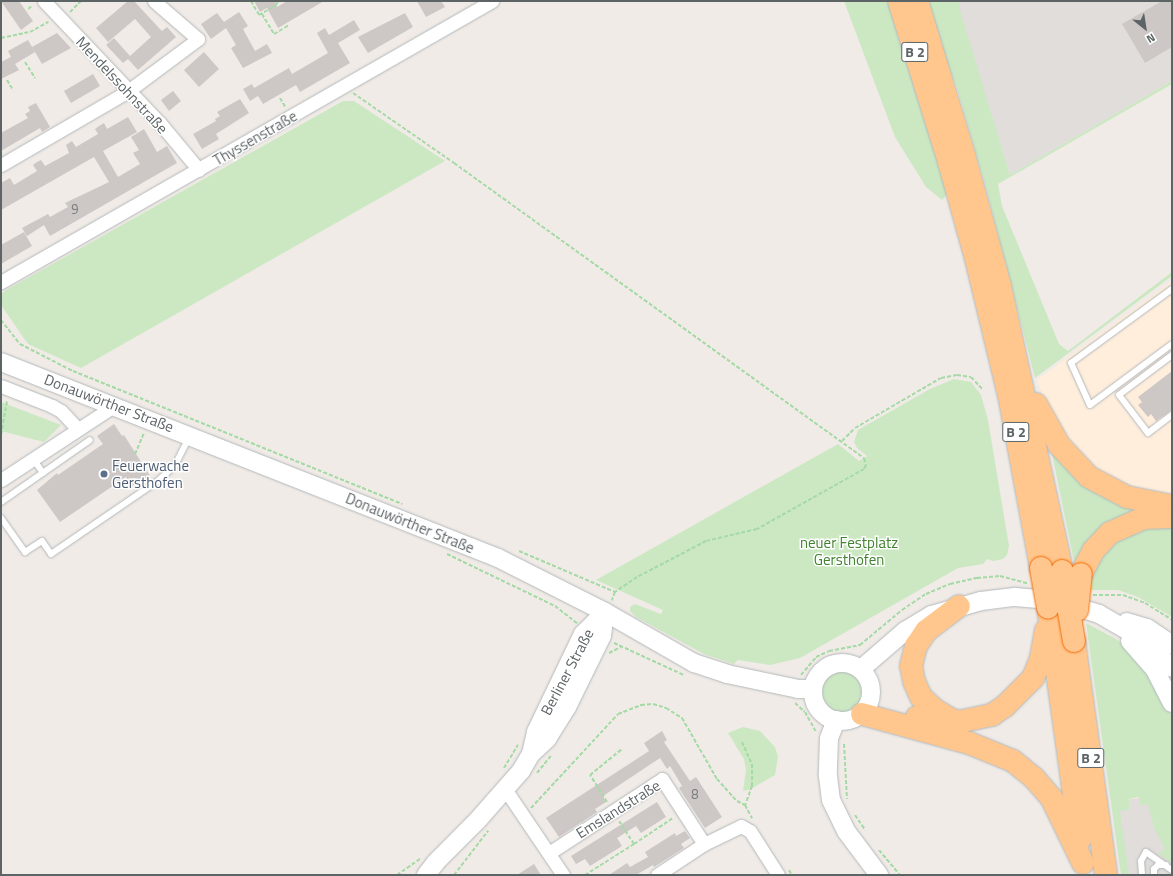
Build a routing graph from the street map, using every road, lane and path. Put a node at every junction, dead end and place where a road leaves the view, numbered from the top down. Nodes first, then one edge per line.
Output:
1 (44, 1) edge
2 (81, 1) edge
3 (154, 1) edge
4 (251, 1) edge
5 (278, 1) edge
6 (492, 1) edge
7 (899, 1) edge
8 (917, 1) edge
9 (474, 5) edge
10 (262, 14) junction
11 (59, 21) junction
12 (289, 25) dead end
13 (1, 38) edge
14 (25, 62) dead end
15 (35, 78) dead end
16 (6, 80) dead end
17 (344, 86) junction
18 (13, 90) dead end
19 (128, 91) junction
20 (1, 165) edge
21 (199, 170) junction
22 (19, 274) junction
23 (1, 282) edge
24 (1, 288) edge
25 (1172, 289) edge
26 (1, 320) edge
27 (1172, 344) edge
28 (1172, 355) edge
29 (1, 362) edge
30 (1021, 374) junction
31 (5, 388) edge
32 (983, 390) dead end
33 (115, 405) junction
34 (1172, 415) edge
35 (138, 428) dead end
36 (78, 429) junction
37 (144, 433) dead end
38 (152, 434) dead end
39 (1, 435) edge
40 (191, 435) junction
41 (90, 440) dead end
42 (842, 441) junction
43 (135, 454) dead end
44 (34, 456) junction
45 (43, 473) junction
46 (6, 475) edge
47 (1, 502) edge
48 (406, 505) dead end
49 (1172, 506) edge
50 (1172, 517) edge
51 (1, 518) edge
52 (515, 550) dead end
53 (442, 552) dead end
54 (1072, 572) junction
55 (615, 592) junction
56 (1088, 594) dead end
57 (959, 606) junction
58 (605, 612) junction
59 (1111, 620) junction
60 (1172, 620) edge
61 (570, 627) dead end
62 (1049, 637) junction
63 (1172, 645) edge
64 (1172, 668) edge
65 (861, 669) junction
66 (813, 689) junction
67 (795, 703) dead end
68 (1172, 703) edge
69 (866, 708) junction
70 (836, 720) junction
71 (955, 721) junction
72 (830, 738) junction
73 (742, 742) dead end
74 (526, 747) junction
75 (622, 749) dead end
76 (502, 770) dead end
77 (505, 789) junction
78 (848, 804) dead end
79 (745, 805) dead end
80 (851, 809) dead end
81 (613, 811) junction
82 (683, 812) junction
83 (491, 827) dead end
84 (865, 832) dead end
85 (634, 844) junction
86 (704, 844) junction
87 (878, 849) dead end
88 (549, 853) junction
89 (429, 864) edge
90 (1166, 865) junction
91 (1083, 869) edge
92 (1172, 870) edge
93 (397, 875) edge
94 (415, 875) edge
95 (454, 875) edge
96 (563, 875) edge
97 (586, 875) edge
98 (657, 875) edge
99 (778, 875) edge
100 (879, 875) edge
101 (900, 875) edge
102 (1106, 875) edge
103 (1142, 875) edge
104 (1154, 875) edge

1 - 11 street, Mendelssohnstraße
2 - 11 path
3 - 19 street
4 - 10 path
5 - 10 path
6 - 9 street, Thyssenstraße
7 - 62 highway, B 2, bridge
8 - 30 highway, B 2
9 - 17 street, Thyssenstraße
10 - 12 path
11 - 13 path
11 - 19 street, Mendelssohnstraße
14 - 15 path
16 - 18 path
17 - 21 street, Thyssenstraße
17 - 42 path
19 - 20 street
19 - 21 street, Mendelssohnstraße
21 - 22 street, Thyssenstraße
22 - 23 street, Thyssenstraße
22 - 24 street, Thyssenstraße
25 - 27 lane
26 - 48 path
28 - 34 lane
29 - 33 main road, Donauwörther Straße
30 - 49 highway
30 - 54 highway, B 2
31 - 36 street
31 - 39 path
32 - 42 path
33 - 36 street
33 - 40 main road, Donauwörther Straße
35 - 38 path
36 - 44 street
37 - 43 path
40 - 51 lane
40 - 58 main road, Donauwörther Straße
41 - 45 lane
42 - 55 path
44 - 45 lane
44 - 46 street
45 - 47 lane
50 - 54 highway
52 - 55 path
53 - 61 path
54 - 102 highway, B 2, bridge
55 - 58 path
56 - 60 path
57 - 59 main road
57 - 65 main road
57 - 71 highway
58 - 66 main road, Donauwörther Straße
58 - 74 main road, Berliner Straße
59 - 63 main road
59 - 64 main road
59 - 68 main road
62 - 71 highway
62 - 91 highway, B 2
65 - 66 main road
65 - 69 main road
66 - 70 main road
67 - 72 path
69 - 70 main road
69 - 71 highway
69 - 91 highway
70 - 72 main road
72 - 78 path
72 - 100 main road
73 - 79 path
74 - 76 path
74 - 77 main road, Berliner Straße
75 - 81 path
77 - 88 street
77 - 89 main road, Berliner Straße
80 - 84 path
81 - 82 street, Emslandstraße
81 - 85 path
81 - 88 street, Emslandstraße
82 - 85 path
82 - 86 street, Emslandstraße
83 - 95 path
85 - 97 path
86 - 98 street
86 - 99 street
87 - 101 path
88 - 96 street
89 - 93 path
89 - 94 main road, Berliner Straße
90 - 92 lane
90 - 103 lane
90 - 104 lane

